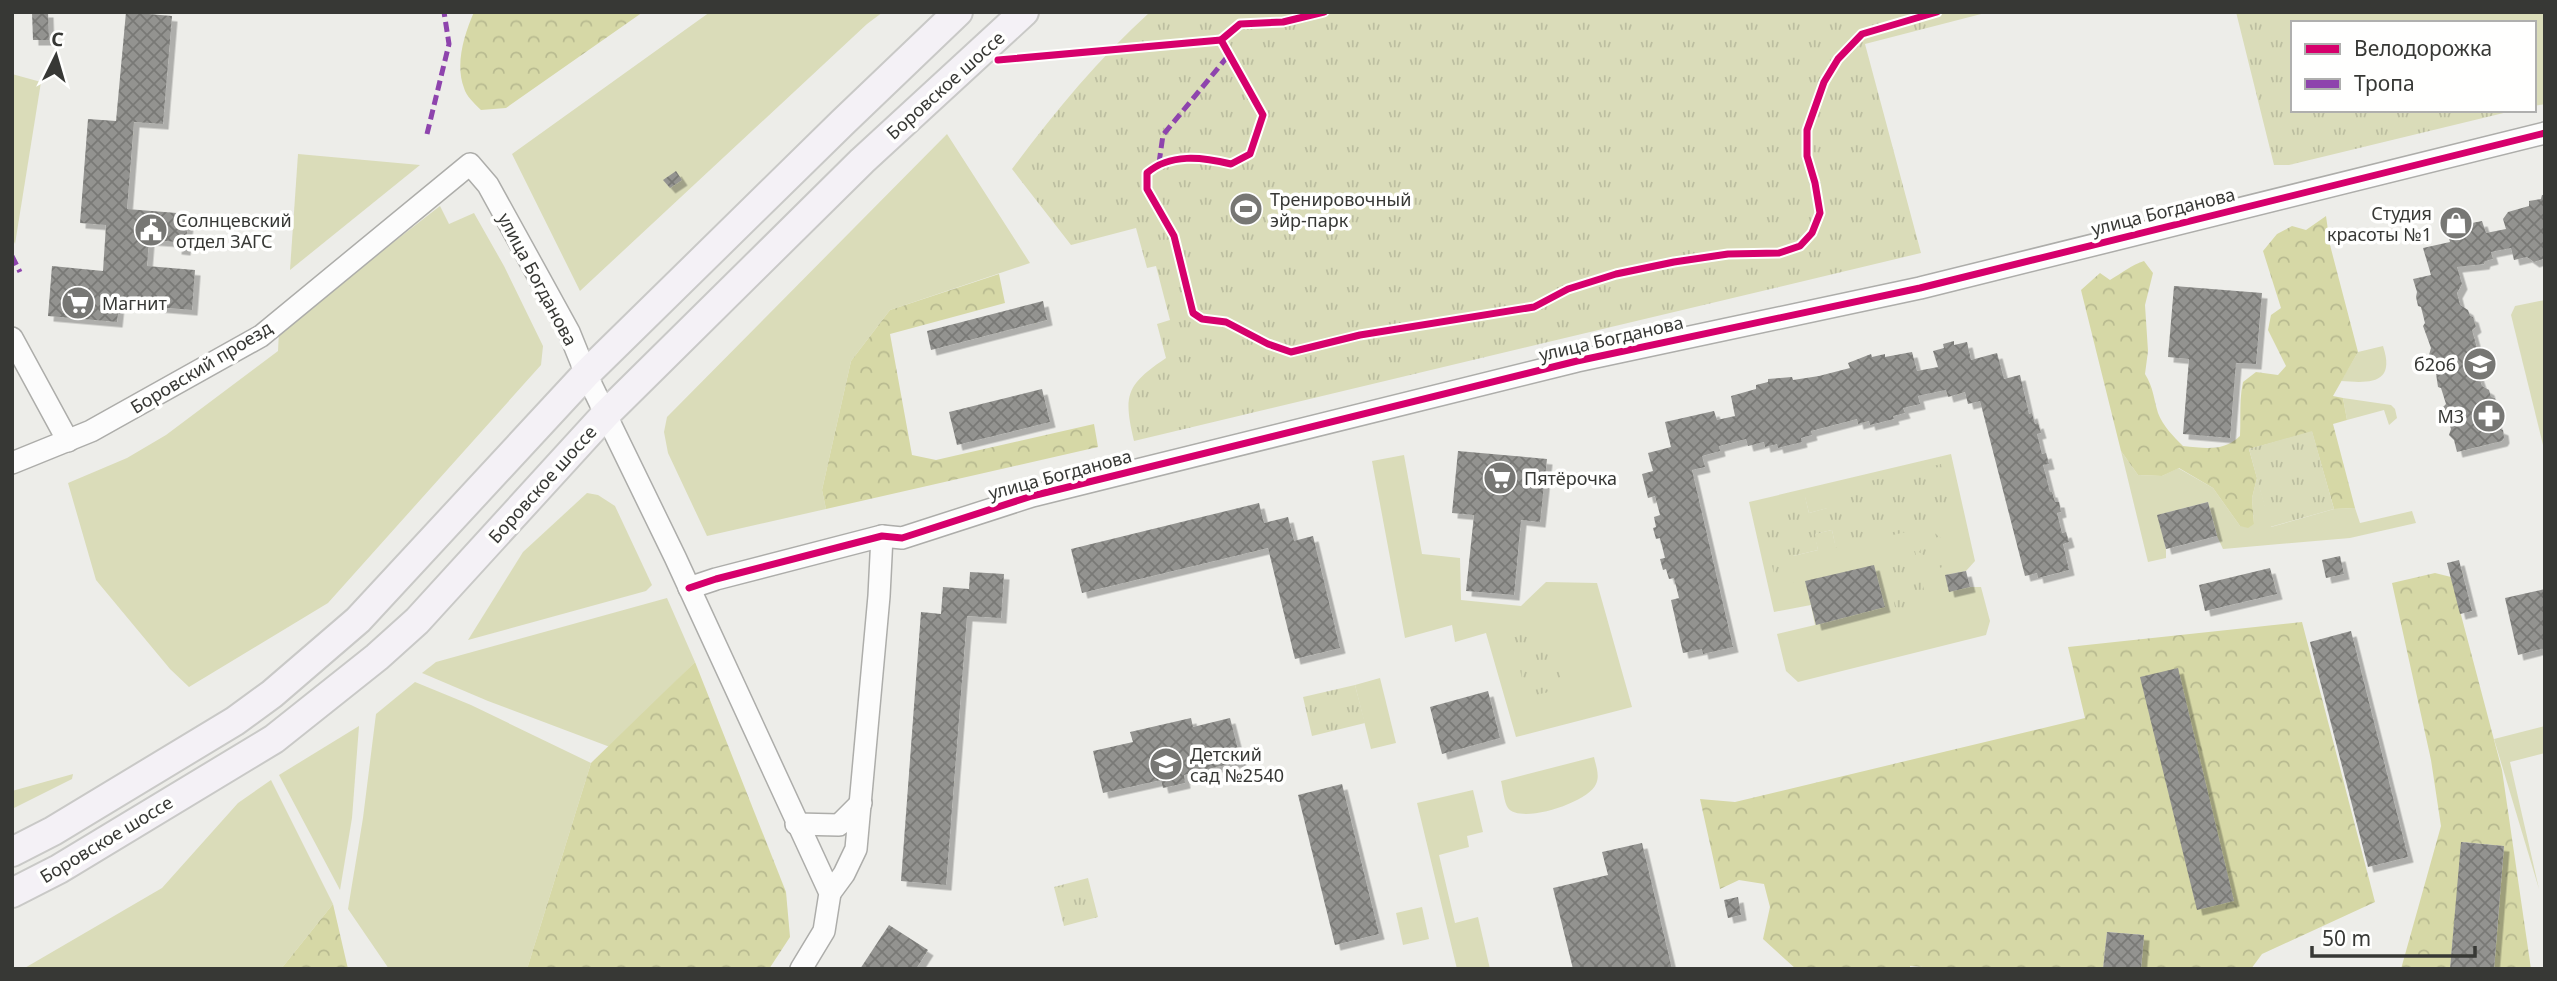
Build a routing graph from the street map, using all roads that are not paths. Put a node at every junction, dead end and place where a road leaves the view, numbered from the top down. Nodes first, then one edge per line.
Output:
1 (958, 12) edge
2 (1024, 12) edge
3 (2545, 133) edge
4 (471, 164) joint
5 (12, 338) edge
6 (586, 374) junction
7 (606, 414) junction
8 (68, 441) junction
9 (12, 463) edge
10 (882, 536) junction
11 (689, 588) junction
12 (861, 803) junction
13 (796, 824) junction
14 (12, 852) edge
15 (830, 892) junction
16 (12, 893) edge
17 (800, 969) edge

1 - 6 main road, Боровское шоссе
2 - 7 main road, Боровское шоссе
3 - 10 street, улица Богданова
4 - 6 street, улица Богданова
4 - 8 street, Боровский проезд
5 - 8 street
6 - 7 street, улица Богданова
6 - 14 main road, Боровское шоссе
7 - 11 street, улица Богданова
7 - 16 main road, Боровское шоссе
8 - 9 street, Боровский проезд
10 - 11 street, улица Богданова
10 - 12 street
11 - 13 street, улица Богданова
12 - 13 street
12 - 15 street
13 - 15 street, улица Богданова
15 - 17 street

